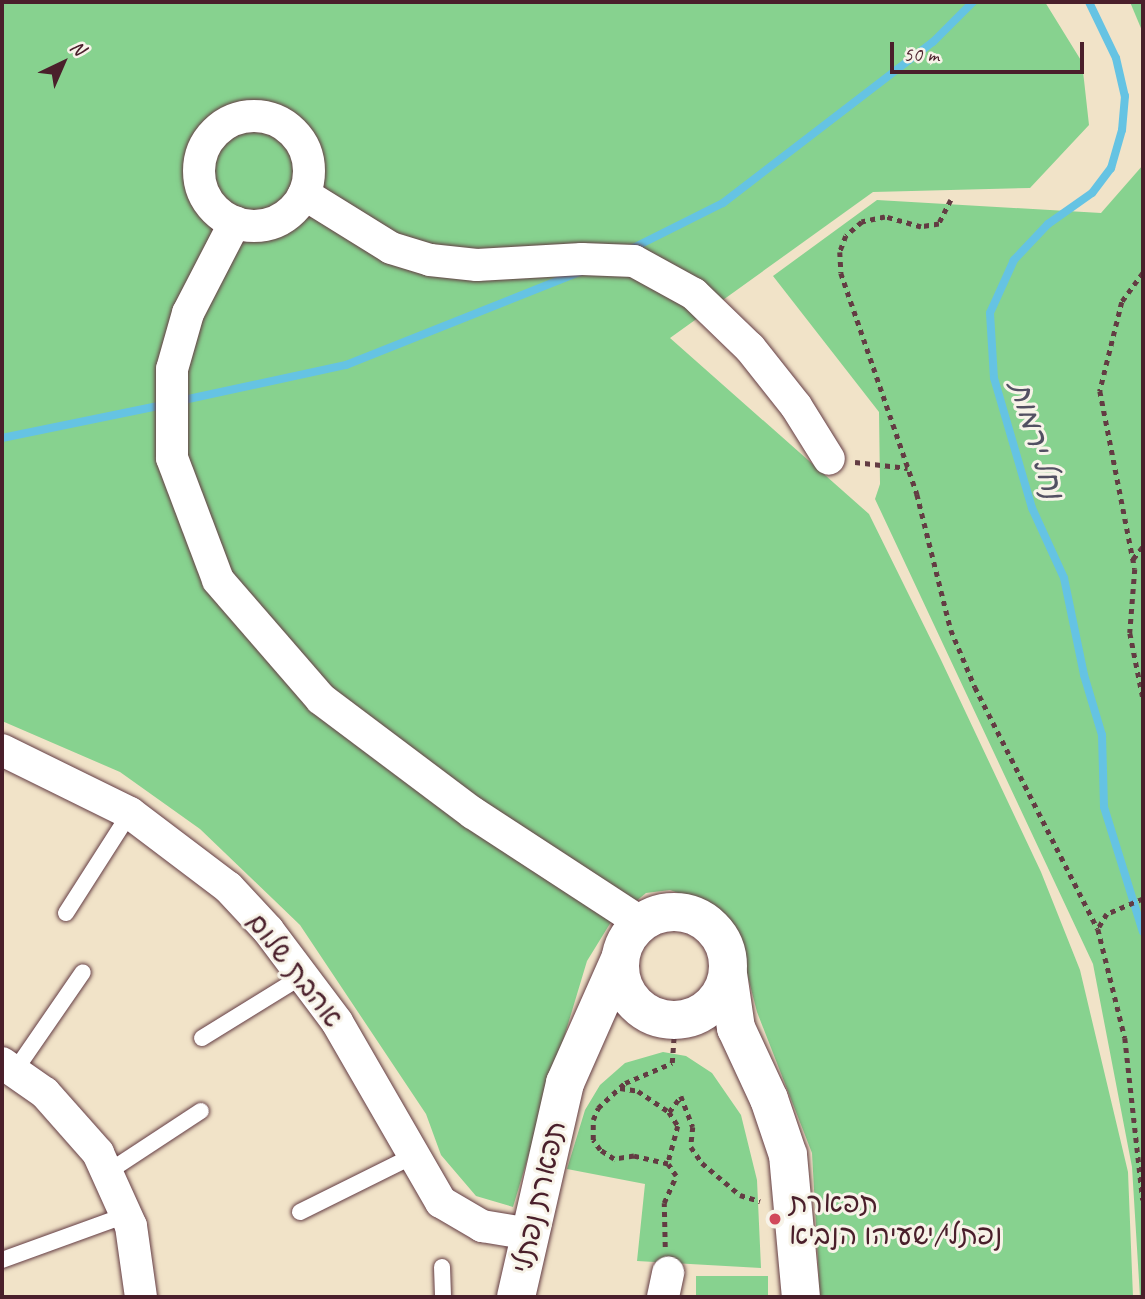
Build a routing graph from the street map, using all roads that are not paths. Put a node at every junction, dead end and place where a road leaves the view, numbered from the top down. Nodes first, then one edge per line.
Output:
1 (303, 194) junction
2 (234, 222) junction
3 (829, 459) road end
4 (2, 750) edge
5 (130, 813) junction
6 (66, 913) dead end
7 (642, 923) junction
8 (620, 959) junction
9 (83, 972) dead end
10 (728, 974) junction
11 (304, 975) junction
12 (669, 1020) junction
13 (202, 1038) dead end
14 (8, 1068) edge
15 (757, 1073) junction
16 (561, 1098) junction
17 (201, 1111) dead end
18 (413, 1156) junction
19 (108, 1172) junction
20 (300, 1212) dead end
21 (126, 1215) junction
22 (530, 1234) junction
23 (2, 1260) edge
24 (442, 1268) dead end
25 (142, 1297) edge
26 (443, 1297) edge
27 (516, 1297) edge
28 (801, 1297) edge

1 - 2 street
1 - 2 street
1 - 3 street
2 - 7 street
4 - 5 street, אהבת שלום
5 - 6 lane
5 - 11 street, אהבת שלום
7 - 8 street
7 - 10 street
8 - 12 street
8 - 16 street, תפארת נפתלי
9 - 14 lane
10 - 12 street
10 - 15 street, תפארת נפתלי
11 - 13 lane
11 - 18 street, אהבת שלום
12 - 15 street, תפארת נפתלי
12 - 16 street, תפארת נפתלי
14 - 19 street
15 - 28 street, תפארת נפתלי
16 - 22 street, תפארת נפתלי
17 - 19 lane
18 - 20 lane
18 - 22 street, אהבת שלום
19 - 21 street
21 - 23 lane
21 - 25 street
22 - 27 street, תפארת נפתלי
24 - 26 lane

